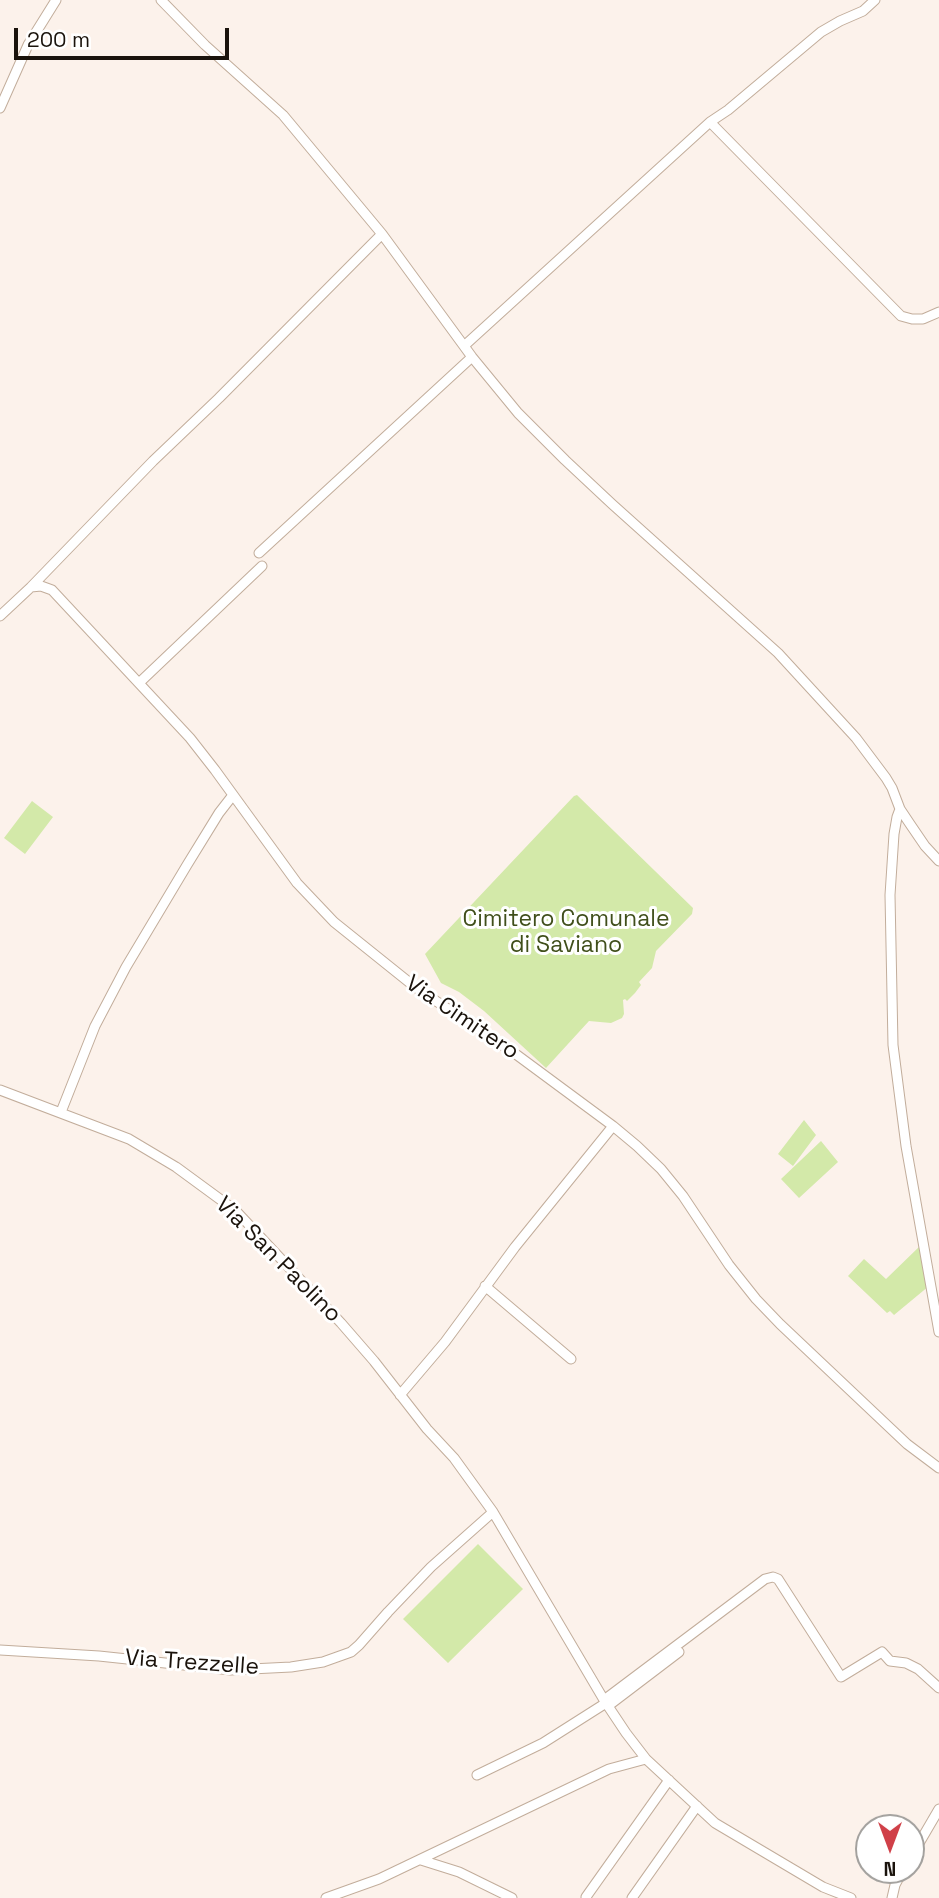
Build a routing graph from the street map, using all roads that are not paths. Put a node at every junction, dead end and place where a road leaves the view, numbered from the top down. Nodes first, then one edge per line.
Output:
1 (56, 0) edge
2 (162, 0) edge
3 (875, 0) edge
4 (0, 108) edge
5 (710, 122) junction
6 (382, 234) junction
7 (939, 312) edge
8 (464, 346) junction
9 (472, 357) junction
10 (259, 553) dead end
11 (262, 566) dead end
12 (31, 587) junction
13 (0, 616) edge
14 (139, 683) junction
15 (233, 795) junction
16 (901, 809) junction
17 (939, 861) edge
18 (0, 1090) edge
19 (61, 1112) junction
20 (613, 1126) junction
21 (485, 1286) junction
22 (939, 1332) edge
23 (571, 1359) dead end
24 (400, 1395) junction
25 (939, 1468) edge
26 (493, 1512) junction
27 (0, 1650) edge
28 (939, 1688) edge
29 (606, 1703) junction
30 (646, 1759) junction
31 (477, 1775) dead end
32 (669, 1780) junction
33 (697, 1805) junction
34 (938, 1814) edge
35 (925, 1835) edge
36 (421, 1860) junction
37 (586, 1897) edge
38 (326, 1898) edge
39 (512, 1898) edge
40 (632, 1898) edge
41 (851, 1898) edge

1 - 4 street
2 - 6 street
3 - 5 street
5 - 7 street
5 - 8 street
6 - 8 street
6 - 12 street
8 - 9 street
9 - 10 street
9 - 16 street
11 - 14 street
12 - 13 street
12 - 14 street, Via Cimitero
14 - 15 street, Via Cimitero
15 - 19 street
15 - 20 street, Via Cimitero
16 - 17 street
16 - 22 street
18 - 19 street, Via San Paolino
19 - 24 street, Via San Paolino
20 - 21 street
20 - 25 street, Via Cimitero
21 - 23 street
21 - 24 street
24 - 26 street, Via San Paolino
26 - 27 street, Via Trezzelle
26 - 29 street, Via San Paolino
28 - 29 street
29 - 30 street, Via San Paolino
29 - 31 street
30 - 32 street, Via San Paolino
30 - 36 street
32 - 33 street, Via San Paolino
32 - 37 street
33 - 40 street
33 - 41 street, Via San Paolino
34 - 35 street
36 - 38 street
36 - 39 street

